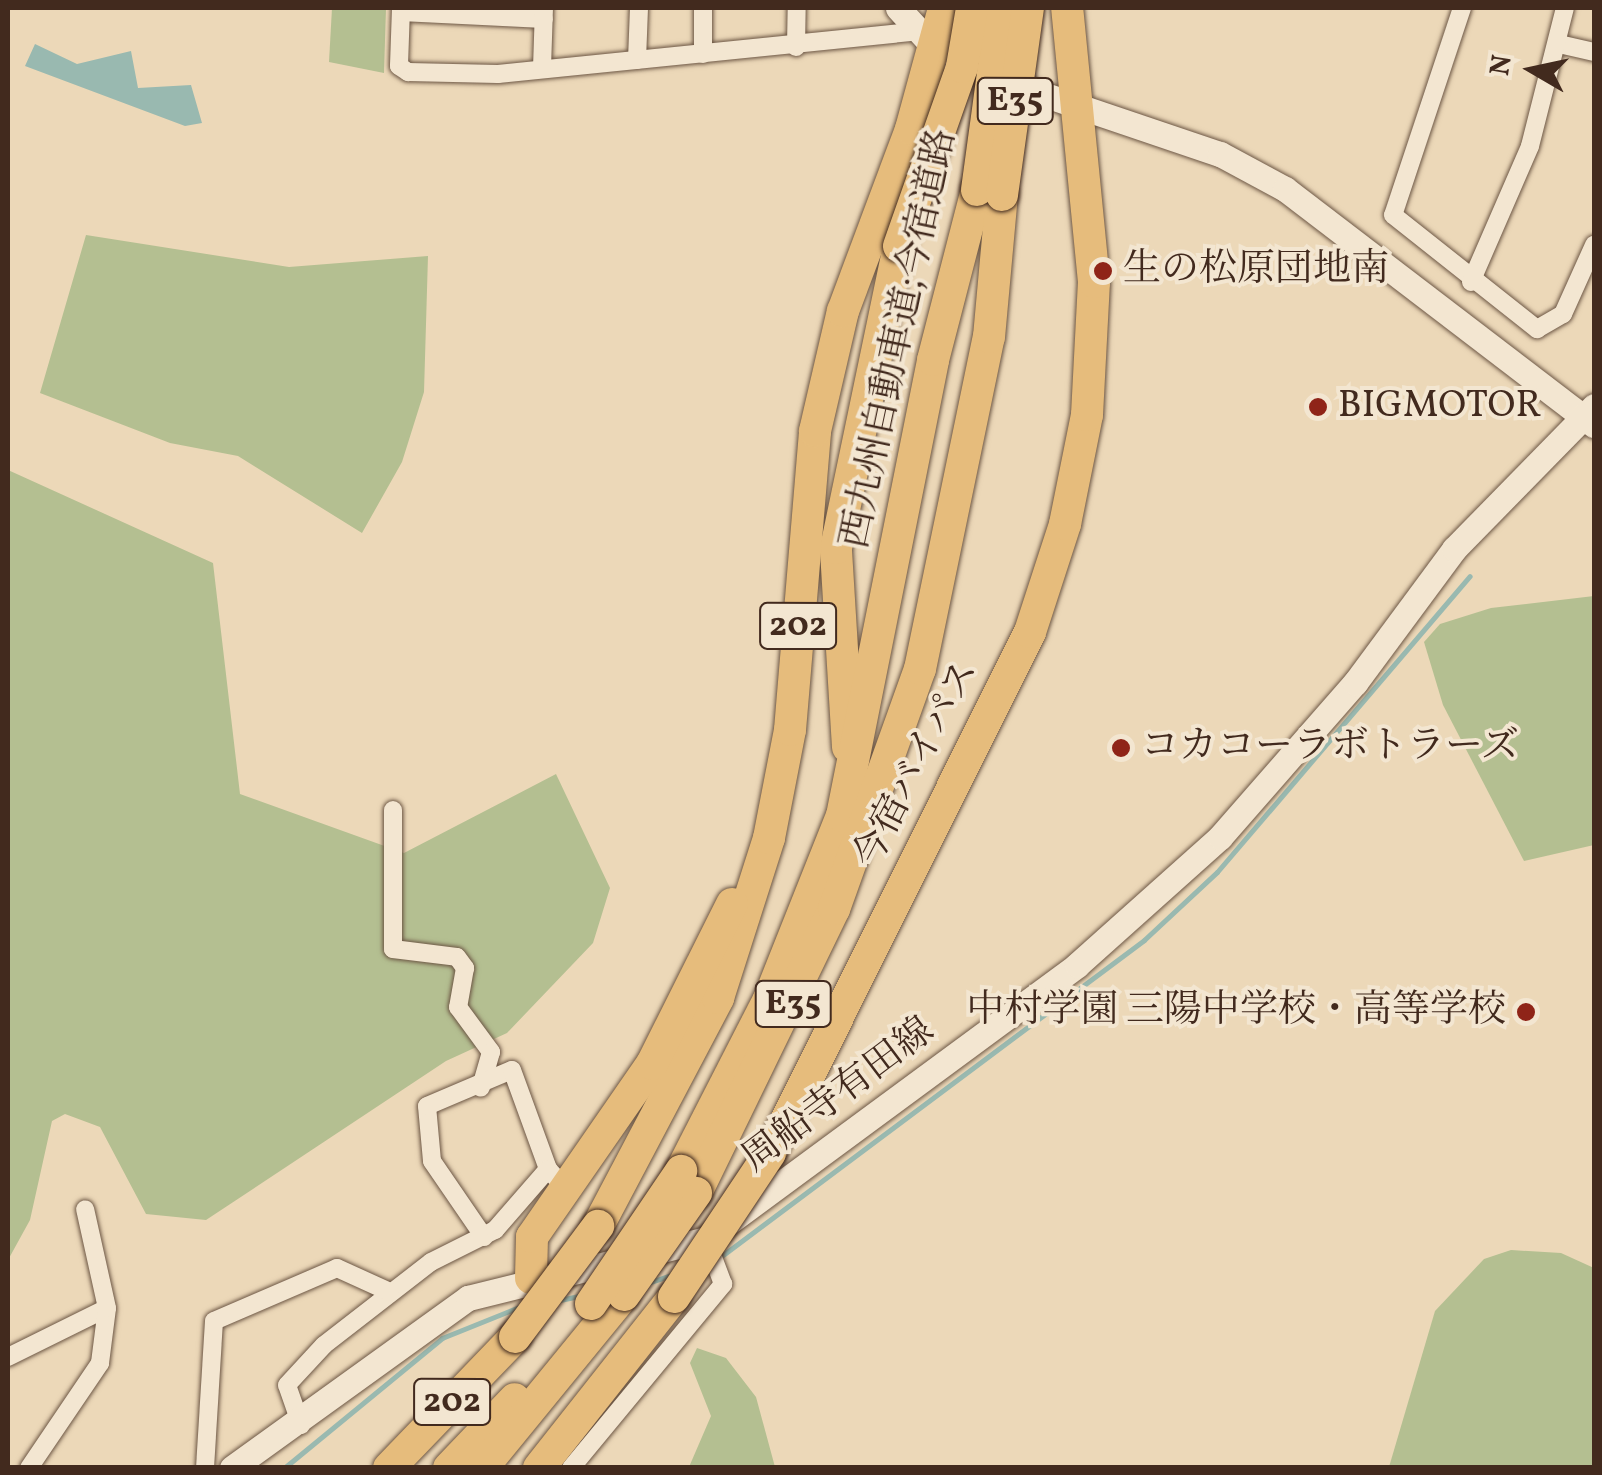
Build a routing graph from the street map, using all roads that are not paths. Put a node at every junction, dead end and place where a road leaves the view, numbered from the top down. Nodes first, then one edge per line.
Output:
1 (640, 8) edge
2 (703, 8) edge
3 (797, 8) edge
4 (898, 8) edge
5 (944, 8) edge
6 (972, 8) edge
7 (1002, 8) edge
8 (1028, 8) edge
9 (1068, 8) edge
10 (1462, 8) edge
11 (1564, 8) edge
12 (401, 10) edge
13 (544, 13) edge
14 (927, 41) junction
15 (1560, 44) junction
16 (796, 46) junction
17 (1594, 52) edge
18 (702, 54) junction
19 (638, 60) junction
20 (542, 68) junction
21 (1080, 107) junction
22 (989, 193) junction
23 (1594, 245) edge
24 (1472, 282) junction
25 (1590, 416) edge
26 (806, 516) junction
27 (840, 664) junction
28 (834, 713) dead end
29 (393, 810) dead end
30 (857, 812) junction
31 (769, 954) dead end
32 (481, 1088) junction
33 (720, 1098) junction
34 (557, 1179) junction
35 (86, 1209) dead end
36 (484, 1237) junction
37 (706, 1239) junction
38 (531, 1278) junction
39 (390, 1292) junction
40 (107, 1308) junction
41 (8, 1356) edge
42 (301, 1425) junction
43 (29, 1468) edge
44 (205, 1468) edge
45 (232, 1468) edge
46 (389, 1468) edge
47 (449, 1468) edge
48 (482, 1468) edge
49 (539, 1468) edge
50 (571, 1468) edge

1 - 19 street
2 - 18 street
3 - 16 street
4 - 14 main road
5 - 14 highway, 202
6 - 27 highway, bridge
7 - 22 highway, 西九州自動車道;今宿道路 / E35, bridge
8 - 22 highway, 西九州自動車道;今宿道路 / E35, bridge
9 - 21 highway, 今宿バイパス
10 - 24 street
11 - 15 street
12 - 13 street
12 - 20 street
13 - 20 street
14 - 16 street
14 - 21 main road
14 - 26 highway, 202
15 - 17 street
15 - 24 street
16 - 18 street
18 - 19 street
19 - 20 street
21 - 25 main road
21 - 49 highway, 今宿バイパス, bridge
22 - 30 highway, 西九州自動車道;今宿道路 / E35
22 - 30 highway, 西九州自動車道;今宿道路 / E35
23 - 24 street
25 - 37 main road, 周船寺有田線
26 - 34 highway
26 - 46 highway, 202, bridge
27 - 28 highway
27 - 30 highway
29 - 32 street
30 - 33 highway, 西九州自動車道;今宿道路 / E35
30 - 48 highway, 西九州自動車道;今宿道路 / E35, bridge
31 - 33 highway
32 - 34 street
32 - 36 street
33 - 47 highway, 西九州自動車道;今宿道路 / E35, bridge
34 - 36 street
34 - 38 highway
35 - 40 street
36 - 39 street
37 - 38 main road, 周船寺有田線
37 - 50 street
38 - 42 main road, 周船寺有田線
39 - 42 street
39 - 44 street
40 - 41 street
40 - 43 street
42 - 45 main road, 周船寺有田線

